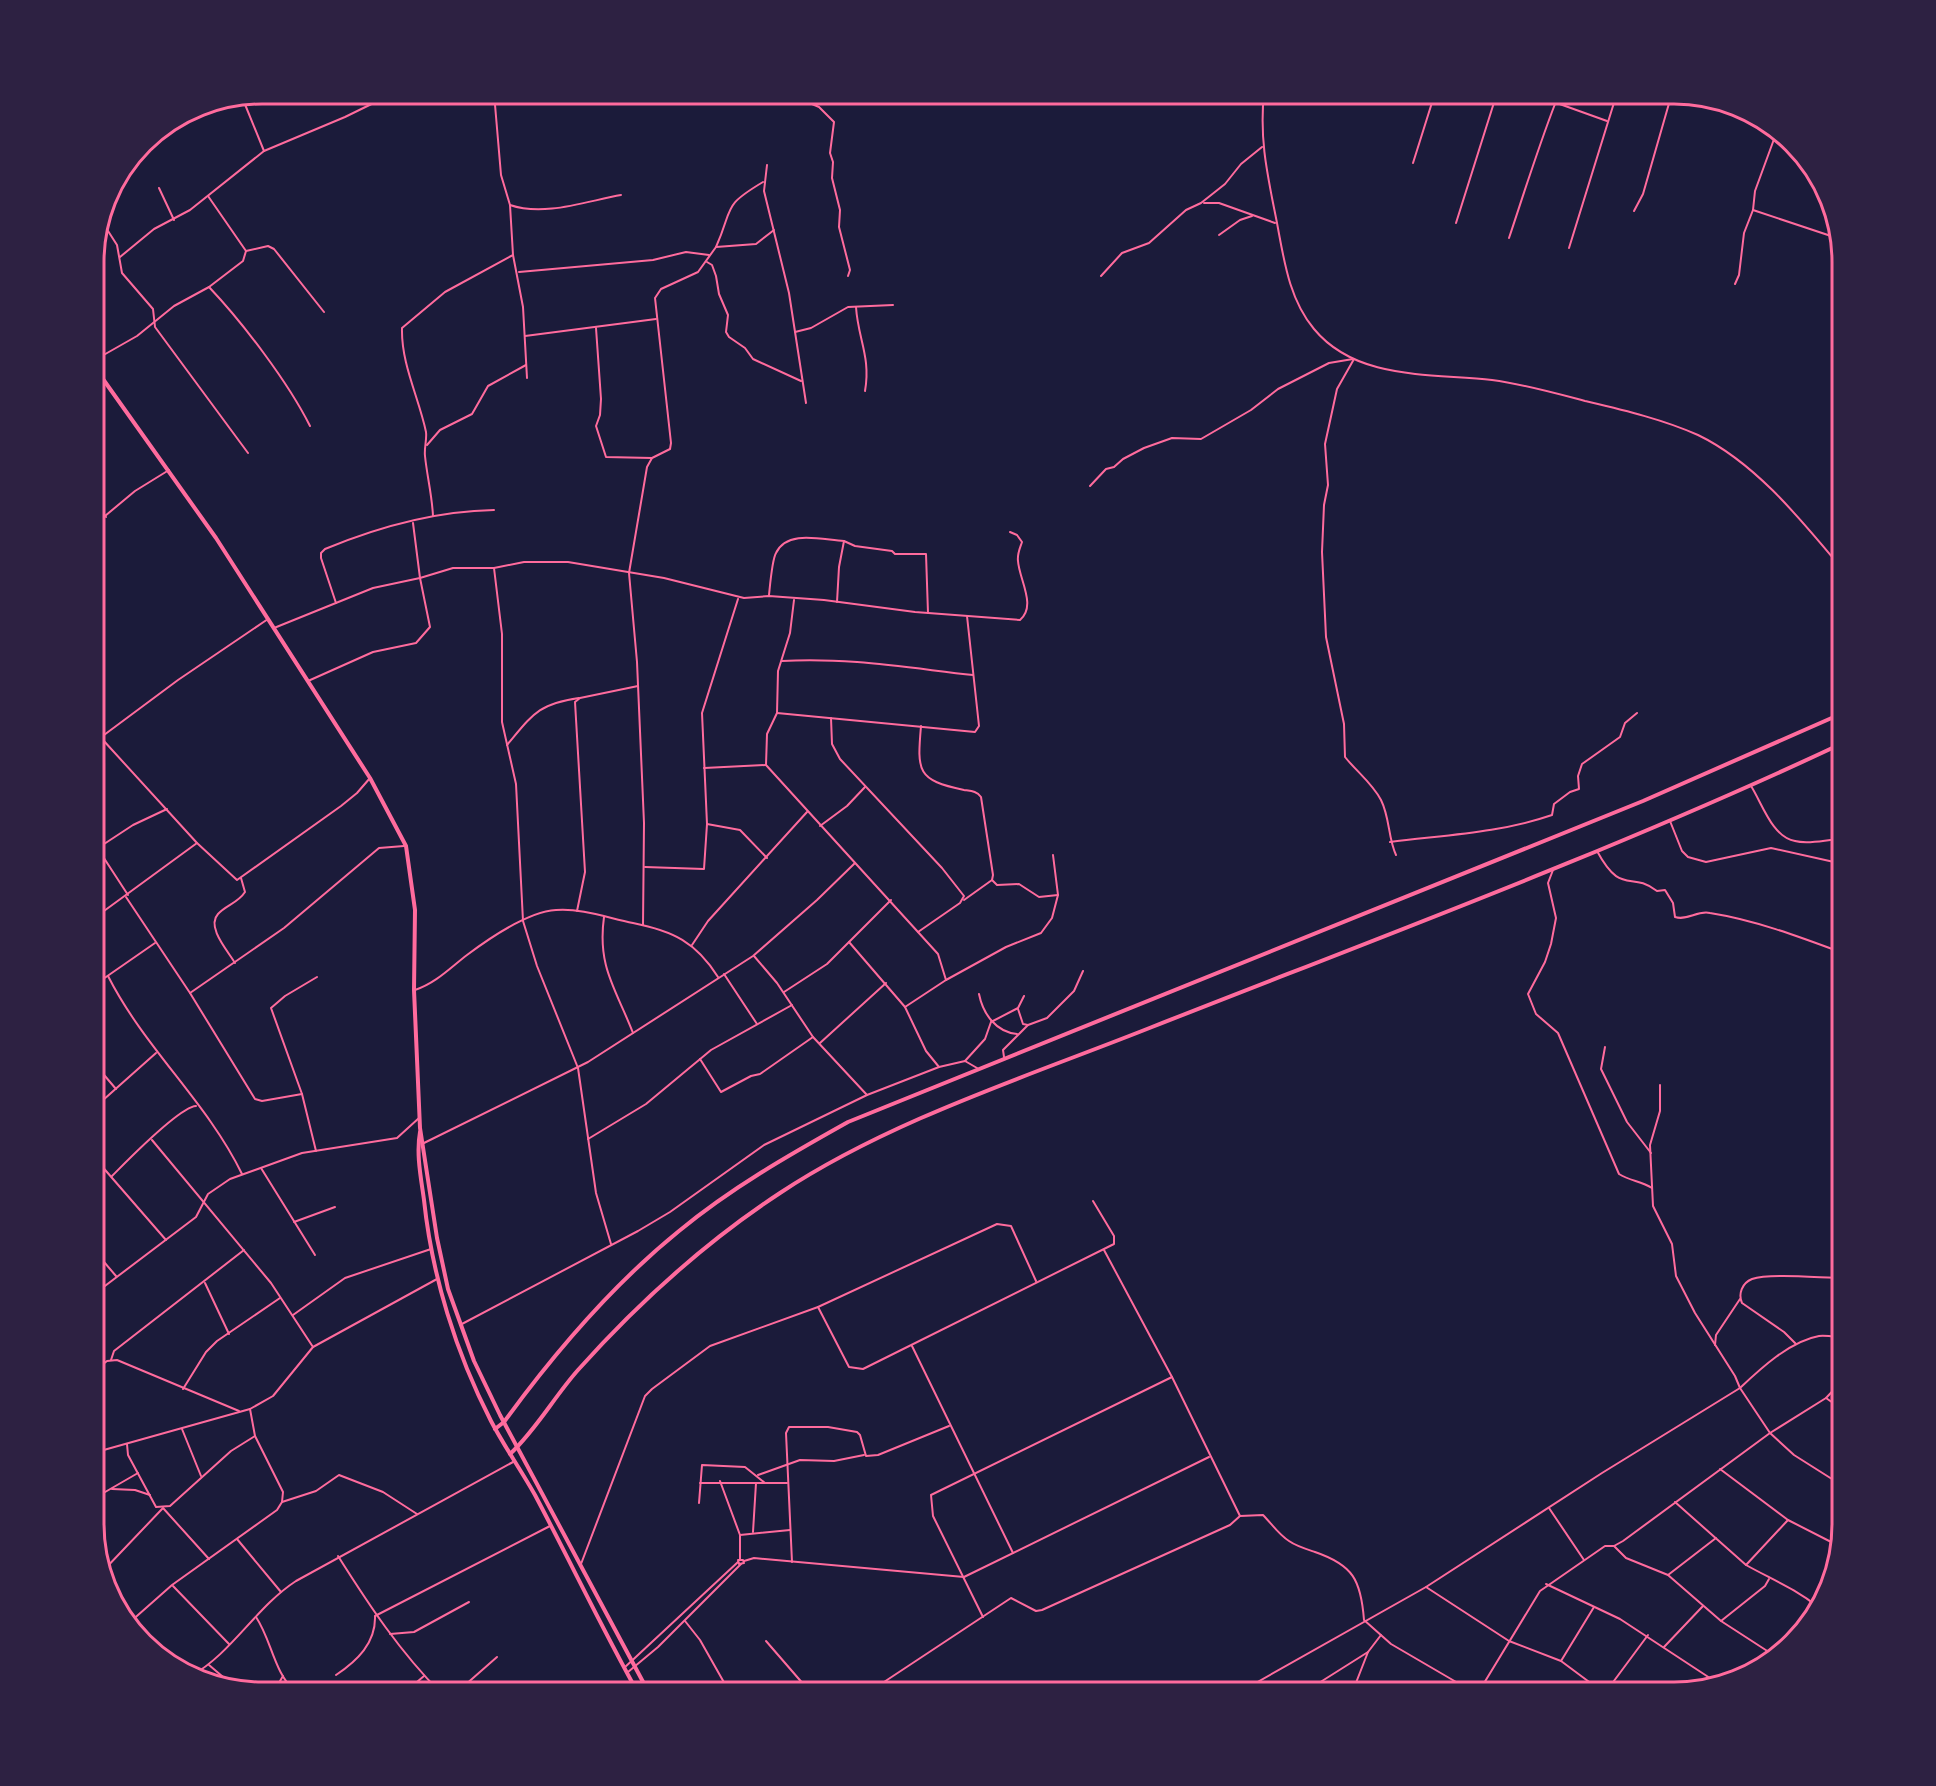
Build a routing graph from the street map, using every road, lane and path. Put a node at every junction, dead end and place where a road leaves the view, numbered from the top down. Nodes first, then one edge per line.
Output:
1 (245, 104) edge
2 (372, 104) edge
3 (495, 104) edge
4 (812, 104) edge
5 (1264, 104) edge
6 (1432, 104) edge
7 (1494, 104) edge
8 (1555, 104) joint
9 (1613, 104) edge
10 (1669, 104) edge
11 (1607, 121) junction
12 (1774, 139) edge
13 (1262, 147) junction
14 (264, 151) junction
15 (1413, 163) dead end
16 (767, 165) dead end
17 (764, 182) junction
18 (159, 188) dead end
19 (621, 195) dead end
20 (208, 196) junction
21 (1201, 203) junction
22 (510, 205) junction
23 (1753, 210) junction
24 (1634, 211) dead end
25 (1252, 216) junction
26 (174, 220) junction
27 (1277, 223) junction
28 (1456, 223) dead end
29 (107, 230) edge
30 (774, 230) junction
31 (1219, 235) dead end
32 (1830, 236) edge
33 (1509, 238) dead end
34 (716, 247) junction
35 (1569, 248) dead end
36 (246, 251) junction
37 (513, 255) junction
38 (710, 255) junction
39 (120, 257) junction
40 (706, 262) junction
41 (519, 272) junction
42 (848, 276) dead end
43 (1101, 276) dead end
44 (1735, 284) dead end
45 (209, 287) junction
46 (893, 305) dead end
47 (856, 307) junction
48 (324, 312) dead end
49 (657, 319) junction
50 (155, 320) junction
51 (596, 328) junction
52 (795, 332) junction
53 (525, 336) junction
54 (104, 356) edge
55 (1354, 359) junction
56 (526, 365) junction
57 (104, 378) edge
58 (527, 378) dead end
59 (801, 381) junction
60 (866, 391) dead end
61 (806, 403) dead end
62 (310, 426) dead end
63 (248, 453) dead end
64 (425, 454) junction
65 (652, 458) junction
66 (169, 470) junction
67 (1090, 486) dead end
68 (494, 510) dead end
69 (104, 515) edge
70 (434, 516) junction
71 (106, 518) joint
72 (413, 523) junction
73 (1010, 532) dead end
74 (844, 541) junction
75 (1832, 558) edge
76 (494, 568) junction
77 (629, 573) junction
78 (420, 578) junction
79 (769, 596) junction
80 (738, 597) junction
81 (794, 600) junction
82 (837, 602) junction
83 (336, 603) junction
84 (928, 613) junction
85 (967, 616) junction
86 (268, 619) junction
87 (274, 628) junction
88 (782, 661) junction
89 (973, 675) junction
90 (308, 681) junction
91 (638, 686) junction
92 (580, 698) junction
93 (777, 713) junction
94 (1637, 713) dead end
95 (831, 718) junction
96 (1832, 718) edge
97 (921, 726) junction
98 (104, 735) edge
99 (104, 742) edge
100 (507, 745) junction
101 (1832, 748) edge
102 (766, 765) junction
103 (704, 768) junction
104 (370, 778) junction
105 (1751, 786) junction
106 (866, 787) junction
107 (167, 809) junction
108 (807, 812) junction
109 (1670, 821) junction
110 (707, 824) junction
111 (820, 826) junction
112 (1832, 840) edge
113 (1390, 842) junction
114 (197, 843) junction
115 (104, 844) edge
116 (406, 846) junction
117 (1597, 850) junction
118 (1053, 855) dead end
119 (1396, 855) dead end
120 (767, 858) junction
121 (104, 859) edge
122 (1832, 862) edge
123 (855, 863) junction
124 (645, 867) junction
125 (1552, 868) junction
126 (241, 878) junction
127 (992, 880) junction
128 (1058, 895) junction
129 (127, 896) junction
130 (891, 900) junction
131 (964, 900) junction
132 (577, 910) junction
133 (104, 912) edge
134 (604, 917) junction
135 (523, 921) junction
136 (643, 925) junction
137 (918, 932) junction
138 (849, 942) junction
139 (155, 943) junction
140 (692, 945) junction
141 (1832, 949) edge
142 (753, 956) junction
143 (235, 963) junction
144 (1083, 971) dead end
145 (724, 974) junction
146 (108, 976) junction
147 (317, 977) dead end
148 (718, 977) junction
149 (104, 979) edge
150 (946, 980) junction
151 (886, 983) junction
152 (414, 990) junction
153 (783, 992) junction
154 (190, 993) junction
155 (980, 994) dead end
156 (1024, 996) dead end
157 (792, 1005) junction
158 (905, 1007) junction
159 (1018, 1008) junction
160 (991, 1022) junction
161 (757, 1024) junction
162 (1028, 1025) junction
163 (633, 1033) junction
164 (1017, 1034) junction
165 (813, 1037) junction
166 (820, 1043) junction
167 (1605, 1047) dead end
168 (156, 1053) junction
169 (1004, 1057) junction
170 (700, 1059) junction
171 (965, 1061) junction
172 (939, 1067) junction
173 (578, 1068) junction
174 (977, 1068) junction
175 (104, 1075) edge
176 (1660, 1085) dead end
177 (116, 1089) junction
178 (302, 1094) junction
179 (867, 1095) junction
180 (104, 1099) edge
181 (197, 1106) junction
182 (419, 1118) junction
183 (420, 1128) junction
184 (588, 1139) junction
185 (152, 1140) junction
186 (424, 1143) junction
187 (316, 1151) junction
188 (1653, 1155) junction
189 (104, 1168) edge
190 (261, 1168) junction
191 (242, 1174) junction
192 (112, 1176) junction
193 (1652, 1188) junction
194 (204, 1201) junction
195 (1093, 1201) dead end
196 (335, 1207) dead end
197 (294, 1222) junction
198 (166, 1240) junction
199 (611, 1244) junction
200 (431, 1249) junction
201 (245, 1250) junction
202 (1104, 1250) junction
203 (315, 1255) dead end
204 (104, 1262) edge
205 (116, 1276) junction
206 (438, 1278) junction
207 (1832, 1278) edge
208 (1036, 1281) junction
209 (205, 1283) junction
210 (104, 1285) edge
211 (281, 1298) junction
212 (1740, 1299) junction
213 (818, 1307) junction
214 (293, 1315) junction
215 (460, 1325) junction
216 (229, 1334) junction
217 (1832, 1337) edge
218 (1796, 1344) junction
219 (1715, 1345) junction
220 (912, 1346) junction
221 (313, 1347) junction
222 (111, 1360) junction
223 (104, 1365) edge
224 (1172, 1377) junction
225 (1740, 1388) junction
226 (183, 1389) junction
227 (1832, 1392) edge
228 (1826, 1398) junction
229 (1832, 1402) edge
230 (250, 1409) junction
231 (241, 1412) junction
232 (504, 1422) junction
233 (949, 1426) junction
234 (182, 1428) junction
235 (495, 1429) junction
236 (1770, 1433) junction
237 (255, 1436) junction
238 (128, 1444) junction
239 (518, 1447) junction
240 (104, 1450) edge
241 (510, 1454) junction
242 (864, 1455) junction
243 (1209, 1456) junction
244 (515, 1461) junction
245 (788, 1464) junction
246 (1720, 1469) junction
247 (974, 1472) junction
248 (138, 1473) junction
249 (758, 1475) junction
250 (201, 1476) junction
251 (1832, 1479) edge
252 (720, 1481) junction
253 (700, 1483) junction
254 (756, 1483) junction
255 (765, 1483) junction
256 (789, 1483) junction
257 (112, 1489) junction
258 (104, 1493) edge
259 (151, 1496) junction
260 (282, 1502) junction
261 (1675, 1502) junction
262 (699, 1503) dead end
263 (163, 1508) junction
264 (1549, 1508) junction
265 (417, 1514) junction
266 (1240, 1516) junction
267 (1788, 1520) junction
268 (550, 1526) junction
269 (790, 1530) junction
270 (753, 1532) junction
271 (740, 1535) junction
272 (1717, 1538) junction
273 (237, 1539) junction
274 (1831, 1542) edge
275 (1614, 1546) junction
276 (1013, 1553) junction
277 (338, 1556) junction
278 (209, 1559) junction
279 (1584, 1560) junction
280 (741, 1562) junction
281 (792, 1562) junction
282 (581, 1564) junction
283 (109, 1565) edge
284 (1746, 1565) junction
285 (1668, 1575) junction
286 (964, 1577) junction
287 (1769, 1579) junction
288 (1546, 1584) junction
289 (172, 1585) junction
290 (1425, 1587) junction
291 (280, 1592) junction
292 (469, 1602) dead end
293 (1811, 1602) edge
294 (1703, 1606) junction
295 (1594, 1607) junction
296 (375, 1616) junction
297 (256, 1617) junction
298 (135, 1618) edge
299 (984, 1618) junction
300 (1364, 1620) junction
301 (685, 1621) junction
302 (1720, 1621) junction
303 (390, 1634) junction
304 (1381, 1635) junction
305 (1648, 1635) junction
306 (766, 1641) dead end
307 (1509, 1641) junction
308 (229, 1644) junction
309 (1664, 1647) junction
310 (646, 1649) junction
311 (1368, 1652) junction
312 (1768, 1652) edge
313 (650, 1655) junction
314 (497, 1657) dead end
315 (632, 1661) junction
316 (1561, 1661) junction
317 (209, 1665) junction
318 (635, 1667) junction
319 (624, 1668) junction
320 (201, 1670) edge
321 (627, 1673) junction
322 (336, 1675) dead end
323 (283, 1676) junction
324 (424, 1676) junction
325 (224, 1678) edge
326 (1710, 1678) edge
327 (279, 1682) edge
328 (288, 1682) edge
329 (417, 1682) edge
330 (430, 1682) edge
331 (469, 1682) edge
332 (632, 1682) edge
333 (643, 1682) edge
334 (724, 1682) edge
335 (801, 1682) edge
336 (884, 1682) edge
337 (1257, 1682) edge
338 (1321, 1682) edge
339 (1356, 1682) edge
340 (1459, 1682) edge
341 (1484, 1682) edge
342 (1590, 1682) edge
343 (1613, 1682) edge

1 - 14 street
2 - 14 street
3 - 22 street
4 - 42 street
5 - 13 street
6 - 15 street
7 - 28 street
8 - 11 street
8 - 33 street
9 - 11 street
10 - 24 street
11 - 35 street
12 - 23 street
13 - 21 street
13 - 27 street
14 - 20 street
16 - 17 street
17 - 30 street
17 - 34 street
18 - 26 street
19 - 22 street
20 - 26 street
20 - 36 street
21 - 25 street
21 - 43 street
22 - 37 street
23 - 32 street
23 - 44 street
25 - 27 street
25 - 31 street
26 - 39 street
27 - 55 street
29 - 39 street
30 - 34 street
30 - 52 street
34 - 38 street
36 - 45 street
36 - 48 street
37 - 41 street
37 - 64 street
38 - 40 street
38 - 41 street
39 - 50 street
40 - 49 street
40 - 59 street
41 - 53 street
45 - 50 street
45 - 62 street
46 - 47 street
47 - 52 street
47 - 60 street
49 - 51 street
49 - 65 street
50 - 54 street
50 - 63 street
51 - 53 street
51 - 65 street
52 - 59 street
53 - 56 street
55 - 67 street
55 - 75 street
55 - 113 street
56 - 58 street
56 - 64 street
57 - 66 main road
59 - 61 street
64 - 70 street
65 - 77 street
66 - 71 street
66 - 86 main road
68 - 70 street
69 - 71 street
70 - 72 street
72 - 78 street
72 - 83 street
73 - 85 street
74 - 79 street
74 - 82 street
74 - 84 street
76 - 77 street
76 - 78 street
76 - 100 street
77 - 80 street
77 - 91 street
78 - 83 street
78 - 90 street
79 - 80 street
79 - 81 street
80 - 103 street
81 - 82 street
81 - 88 street
82 - 84 street
83 - 87 street
84 - 85 street
85 - 89 street
86 - 87 main road
86 - 98 street
87 - 90 main road
88 - 89 street
88 - 93 street
89 - 97 street
90 - 104 main road
91 - 92 street
91 - 124 street
92 - 100 street
92 - 132 street
93 - 95 street
93 - 102 street
94 - 113 street
95 - 97 street
95 - 106 street
96 - 169 main road
97 - 127 street
99 - 107 street
100 - 135 street
101 - 105 main road
102 - 103 street
102 - 108 street
103 - 110 street
104 - 116 main road
104 - 126 street
105 - 109 main road
105 - 112 street
106 - 111 street
106 - 131 street
107 - 114 street
107 - 115 street
108 - 111 street
108 - 120 street
109 - 117 main road
109 - 122 street
110 - 120 street
110 - 124 street
111 - 123 street
113 - 119 street
114 - 126 street
114 - 129 street
116 - 143 street
116 - 152 main road
117 - 125 main road
117 - 141 street
118 - 128 street
120 - 140 street
121 - 129 street
123 - 130 street
123 - 142 street
124 - 136 street
125 - 193 street
125 - 239 main road
126 - 143 street
127 - 128 street
127 - 131 street
128 - 150 street
129 - 133 street
129 - 139 street
130 - 137 street
130 - 138 street
131 - 137 street
132 - 134 street
132 - 135 street
134 - 136 street
134 - 163 street
135 - 152 street
135 - 173 street
136 - 140 street
137 - 150 street
138 - 151 street
138 - 153 street
139 - 146 street
139 - 154 street
140 - 148 street
142 - 145 street
142 - 153 street
143 - 154 street
144 - 162 street
145 - 148 street
145 - 161 street
146 - 149 street
146 - 168 street
147 - 178 street
148 - 163 street
150 - 158 street
151 - 158 street
151 - 166 street
152 - 182 main road
153 - 157 street
154 - 178 street
155 - 160 street
156 - 159 street
157 - 161 street
157 - 165 street
158 - 172 street
159 - 160 street
159 - 162 street
160 - 164 street
160 - 171 street
161 - 170 street
162 - 164 street
163 - 173 street
164 - 169 street
165 - 166 street
165 - 170 street
166 - 179 street
167 - 188 street
168 - 177 street
168 - 181 street
169 - 174 main road
170 - 184 street
171 - 172 street
171 - 174 street
172 - 179 street
173 - 184 street
173 - 186 street
174 - 232 main road
175 - 177 street
176 - 188 street
177 - 180 street
178 - 187 street
179 - 199 street
181 - 185 street
181 - 191 street
182 - 183 main road
182 - 187 street
183 - 186 main road
183 - 200 main road
184 - 199 street
185 - 192 street
185 - 194 street
186 - 215 main road
187 - 190 street
188 - 193 street
189 - 192 street
190 - 191 street
190 - 197 street
191 - 194 street
192 - 198 street
193 - 219 street
194 - 198 street
194 - 201 street
195 - 202 street
196 - 197 street
197 - 203 street
198 - 205 street
199 - 215 street
200 - 206 main road
200 - 214 street
201 - 209 street
201 - 211 street
202 - 208 street
202 - 224 street
204 - 205 street
205 - 210 street
206 - 221 street
206 - 235 main road
207 - 212 street
208 - 213 street
208 - 220 street
209 - 216 street
209 - 222 street
211 - 214 street
211 - 216 street
212 - 218 street
212 - 219 street
213 - 220 street
213 - 282 street
214 - 221 street
215 - 232 main road
216 - 226 street
217 - 218 street
218 - 225 street
219 - 225 street
220 - 233 street
221 - 230 street
222 - 223 street
222 - 226 street
224 - 243 street
224 - 247 street
225 - 236 street
225 - 264 street
226 - 231 street
227 - 228 street
228 - 229 street
228 - 236 street
230 - 231 street
230 - 237 street
231 - 234 street
232 - 235 main road
232 - 239 main road
233 - 242 street
233 - 247 street
234 - 238 street
234 - 250 street
235 - 241 main road
236 - 246 street
236 - 251 street
237 - 250 street
237 - 260 street
238 - 240 street
238 - 248 street
239 - 241 main road
239 - 282 main road
241 - 244 main road
242 - 245 street
242 - 245 street
243 - 266 street
243 - 276 street
244 - 265 street
244 - 268 main road
245 - 249 street
245 - 256 street
246 - 261 street
246 - 267 street
247 - 276 street
247 - 286 street
248 - 257 street
248 - 259 street
249 - 253 street
249 - 255 street
250 - 263 street
252 - 253 street
252 - 254 street
252 - 271 street
253 - 262 street
254 - 255 street
254 - 270 street
255 - 256 street
256 - 269 street
257 - 258 street
257 - 259 street
259 - 263 street
260 - 265 street
260 - 273 street
261 - 272 street
261 - 275 street
263 - 278 street
263 - 283 street
264 - 279 street
264 - 290 street
265 - 277 street
266 - 299 street
266 - 300 street
267 - 274 street
267 - 284 street
268 - 296 street
268 - 319 main road
269 - 270 street
269 - 281 street
270 - 271 street
271 - 280 street
272 - 284 street
272 - 285 street
273 - 278 street
273 - 291 street
275 - 279 street
275 - 285 street
276 - 286 street
277 - 291 street
277 - 296 street
278 - 289 street
279 - 288 street
280 - 281 street
280 - 301 street
280 - 310 street
281 - 286 street
282 - 315 main road
284 - 287 street
285 - 294 street
286 - 299 street
287 - 293 street
287 - 302 street
288 - 295 street
288 - 307 street
289 - 298 street
289 - 308 street
290 - 300 street
290 - 307 street
291 - 297 street
292 - 303 street
294 - 302 street
294 - 309 street
295 - 305 street
295 - 316 street
296 - 303 street
296 - 322 street
297 - 308 street
297 - 323 street
299 - 336 street
300 - 304 street
300 - 337 street
301 - 313 street
301 - 334 street
302 - 312 street
303 - 324 street
304 - 311 street
304 - 340 street
305 - 309 street
305 - 343 street
306 - 335 street
307 - 316 street
307 - 341 street
308 - 317 street
309 - 326 street
310 - 313 street
310 - 315 street
311 - 338 street
311 - 339 street
313 - 318 street
314 - 331 street
315 - 318 main road
315 - 319 street
316 - 342 street
317 - 320 street
317 - 325 street
318 - 321 street
318 - 333 main road
319 - 321 main road
321 - 332 main road
323 - 327 street
323 - 328 street
324 - 329 street
324 - 330 street

